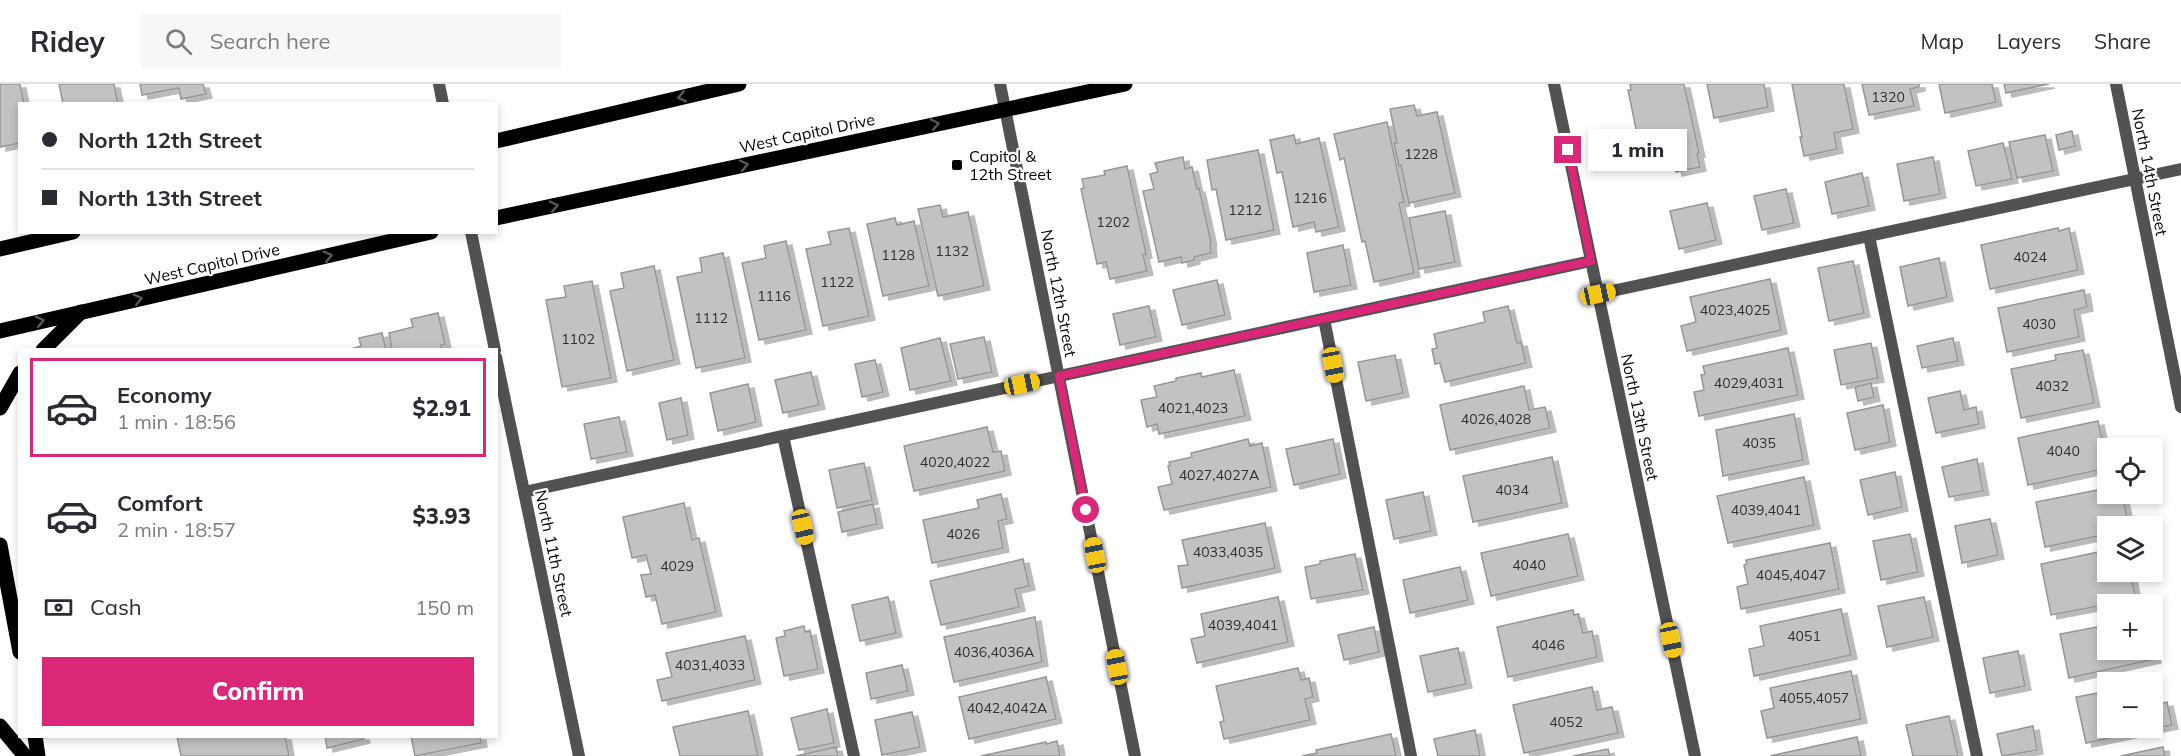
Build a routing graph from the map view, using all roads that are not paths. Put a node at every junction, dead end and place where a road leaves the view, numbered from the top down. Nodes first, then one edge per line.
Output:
1 (438, 84) edge
2 (739, 84) edge
3 (1000, 84) edge
4 (1125, 84) edge
5 (1554, 84) edge
6 (2116, 84) edge
7 (442, 102) edge
8 (1005, 109) junction
9 (498, 141) edge
10 (2181, 169) edge
11 (2134, 179) junction
12 (498, 218) edge
13 (64, 234) edge
14 (422, 234) edge
15 (471, 234) edge
16 (1869, 236) junction
17 (0, 249) edge
18 (1591, 261) junction
19 (1598, 294) junction
20 (81, 312) junction
21 (1324, 319) junction
22 (0, 331) edge
23 (45, 348) edge
24 (495, 348) edge
25 (498, 367) edge
26 (18, 376) edge
27 (1059, 376) junction
28 (2181, 407) edge
29 (0, 408) edge
30 (783, 436) junction
31 (524, 492) junction
32 (0, 545) edge
33 (18, 641) edge
34 (0, 726) edge
35 (34, 738) edge
36 (24, 756) edge
37 (38, 756) edge
38 (579, 756) edge
39 (854, 756) edge
40 (1135, 756) edge
41 (1411, 756) edge
42 (1695, 756) edge
43 (1977, 756) edge

1 - 7 street
2 -> 9 main road
3 - 8 street, North 12th Street
4 - 8 main road, West Capitol Drive
5 - 18 street, North 13th Street
6 - 11 street, North 14th Street
12 -> 8 main road, West Capitol Drive
8 - 27 street, North 12th Street
10 - 11 street
11 - 16 street
11 - 28 street, North 14th Street
13 - 17 main road
20 -> 14 main road, West Capitol Drive
15 - 24 street
16 - 19 street
16 - 43 street
18 - 19 street, North 13th Street
18 - 21 street
19 - 42 street, North 13th Street
22 -> 20 main road, West Capitol Drive
20 - 23 main road
21 - 27 street
21 - 41 street
25 - 31 street, North 11th Street
26 - 29 main road
27 - 30 street
27 - 40 street, North 12th Street
30 - 31 street
30 - 39 street
31 - 38 street, North 11th Street
32 - 33 main road
34 - 36 main road
35 - 37 main road

